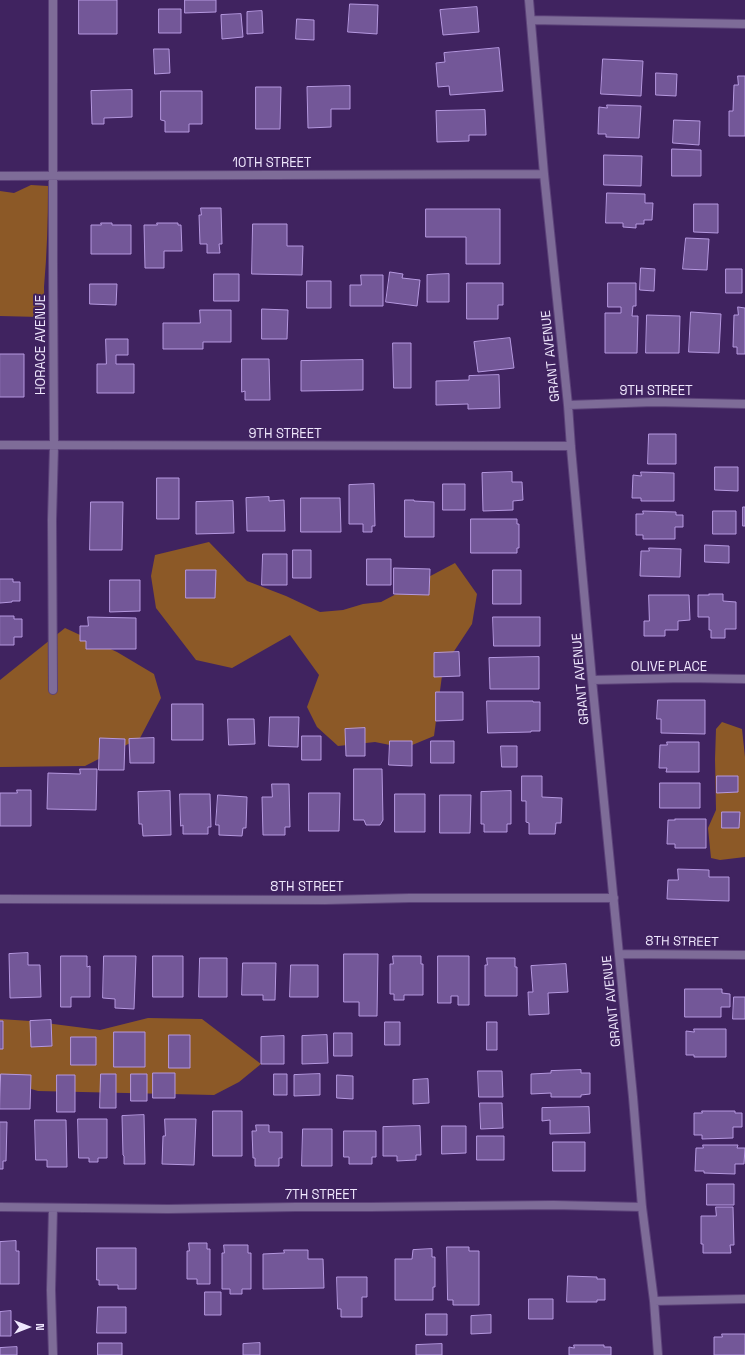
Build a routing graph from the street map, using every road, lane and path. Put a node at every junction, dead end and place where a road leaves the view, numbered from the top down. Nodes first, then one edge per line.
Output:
1 (53, 0) edge
2 (529, 0) edge
3 (532, 20) junction
4 (745, 24) edge
5 (544, 174) junction
6 (0, 176) edge
7 (53, 176) junction
8 (745, 404) edge
9 (568, 405) junction
10 (0, 445) edge
11 (54, 446) junction
12 (571, 446) junction
13 (745, 679) edge
14 (592, 680) junction
15 (53, 690) dead end
16 (614, 898) junction
17 (0, 899) edge
18 (619, 954) junction
19 (745, 955) edge
20 (0, 1207) edge
21 (642, 1207) junction
22 (53, 1208) junction
23 (745, 1299) edge
24 (654, 1301) junction
25 (53, 1355) edge
26 (658, 1355) edge

1 - 7 street, HORACE AVENUE
2 - 3 street, GRANT AVENUE
3 - 4 street
3 - 5 street, GRANT AVENUE
5 - 7 street, 10TH STREET
5 - 9 street, GRANT AVENUE
6 - 7 street, 10TH STREET
7 - 11 street, HORACE AVENUE
8 - 9 street, 9TH STREET
9 - 12 street, GRANT AVENUE
10 - 11 street, 9TH STREET
11 - 12 street, 9TH STREET
11 - 15 street, HORACE AVENUE
12 - 14 street, GRANT AVENUE
13 - 14 street, OLIVE PLACE
14 - 16 street, GRANT AVENUE
16 - 17 street, 8TH STREET
16 - 18 street, GRANT AVENUE
18 - 19 street, 8TH STREET
18 - 21 street, GRANT AVENUE
20 - 22 street, 7TH STREET
21 - 22 street, 7TH STREET
21 - 24 street, GRANT AVENUE
22 - 25 street
23 - 24 street
24 - 26 street, GRANT AVENUE

